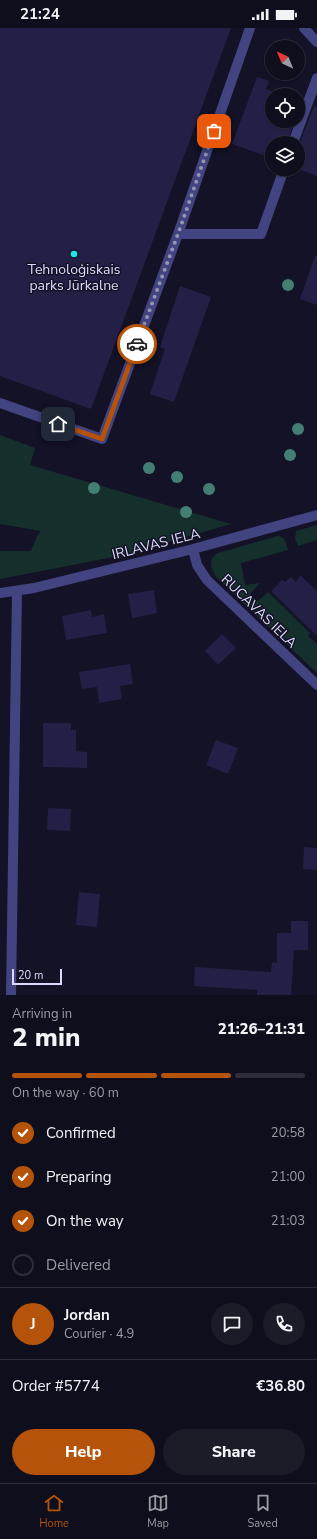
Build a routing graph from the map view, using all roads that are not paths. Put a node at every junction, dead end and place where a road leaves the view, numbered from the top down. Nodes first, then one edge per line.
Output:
1 (250, 28) edge
2 (304, 28) edge
3 (317, 42) edge
4 (317, 78) edge
5 (296, 136) edge
6 (282, 176) edge
7 (178, 234) junction
8 (0, 403) edge
9 (317, 515) edge
10 (193, 549) junction
11 (17, 591) junction
12 (0, 593) edge
13 (317, 685) edge
14 (11, 995) edge

1 - 7 street
2 - 3 street
4 - 5 street
6 - 7 street
7 - 8 street
9 - 10 street, IRLAVAS IELA
10 - 11 street, IRLAVAS IELA
10 - 13 street, RUCAVAS IELA
11 - 12 street, IRLAVAS IELA
11 - 14 street

